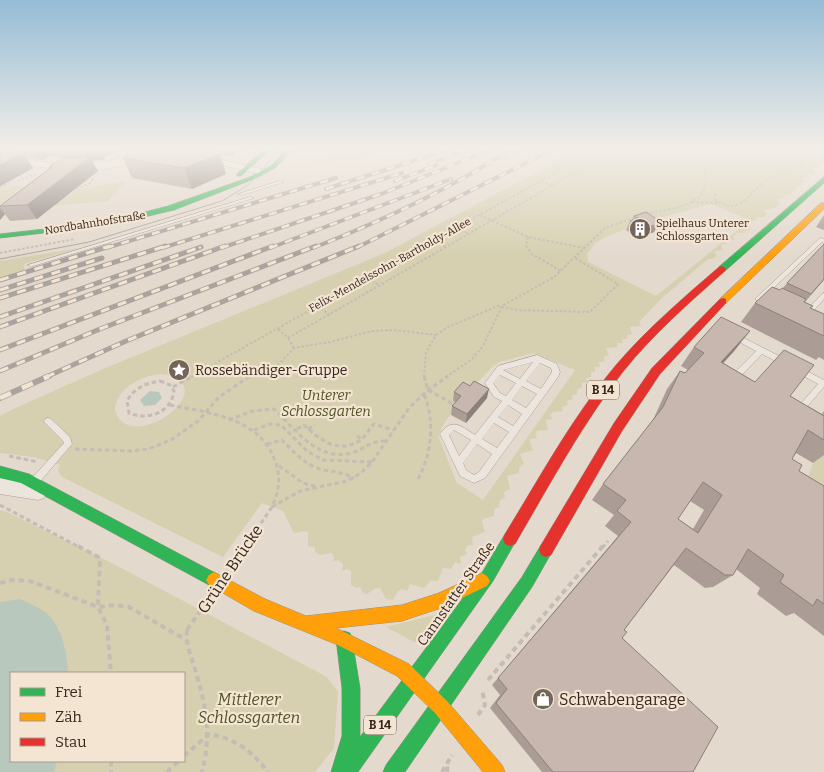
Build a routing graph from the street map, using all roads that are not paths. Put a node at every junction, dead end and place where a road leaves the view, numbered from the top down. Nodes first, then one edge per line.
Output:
1 (224, 185) edge
2 (235, 185) edge
3 (271, 185) edge
4 (817, 185) edge
5 (216, 191) junction
6 (240, 194) dead end
7 (252, 198) dead end
8 (824, 205) edge
9 (0, 236) edge
10 (824, 241) edge
11 (31, 265) dead end
12 (824, 296) edge
13 (776, 308) edge
14 (809, 324) edge
15 (706, 331) edge
16 (692, 332) junction
17 (729, 333) edge
18 (761, 350) junction
19 (539, 359) junction
20 (498, 371) junction
21 (521, 382) junction
22 (728, 383) edge
23 (824, 383) edge
24 (542, 393) junction
25 (506, 401) junction
26 (528, 412) junction
27 (493, 418) junction
28 (792, 419) edge
29 (48, 422) dead end
30 (514, 431) junction
31 (476, 439) junction
32 (498, 453) junction
33 (458, 463) junction
34 (0, 472) edge
35 (33, 482) junction
36 (0, 486) edge
37 (52, 495) junction
38 (488, 576) junction
39 (301, 621) junction
40 (344, 639) junction
41 (414, 679) junction
42 (441, 707) junction
43 (341, 772) edge
44 (346, 772) edge
45 (394, 772) edge
46 (495, 772) edge

1 - 5 main road, Nordbahnhofstraße
2 - 5 main road, Nordbahnhofstraße
3 - 6 lane
4 - 38 main road, Cannstatter Straße / B 14
5 - 9 main road, Nordbahnhofstraße
7 - 11 lane
8 - 16 main road, B 14
10 - 13 lane
12 - 14 lane
15 - 16 lane
16 - 42 main road, B 14
17 - 18 lane
18 - 22 lane
18 - 23 lane
19 - 20 lane
19 - 21 lane
19 - 24 lane
20 - 21 lane
20 - 25 lane
21 - 24 lane
21 - 25 lane
23 - 28 lane
24 - 26 lane
25 - 26 lane
25 - 27 lane
26 - 30 lane
27 - 30 lane
27 - 31 lane
29 - 35 lane
30 - 32 lane
31 - 32 lane
31 - 33 lane
31 - 33 lane
32 - 33 lane
34 - 35 main road
35 - 37 main road
36 - 37 street
37 - 39 main road
38 - 39 main road
38 - 41 main road, Cannstatter Straße / B 14
39 - 40 main road
40 - 41 main road
40 - 43 main road
41 - 42 main road
41 - 44 main road, B 14
42 - 45 main road, B 14
42 - 46 main road

